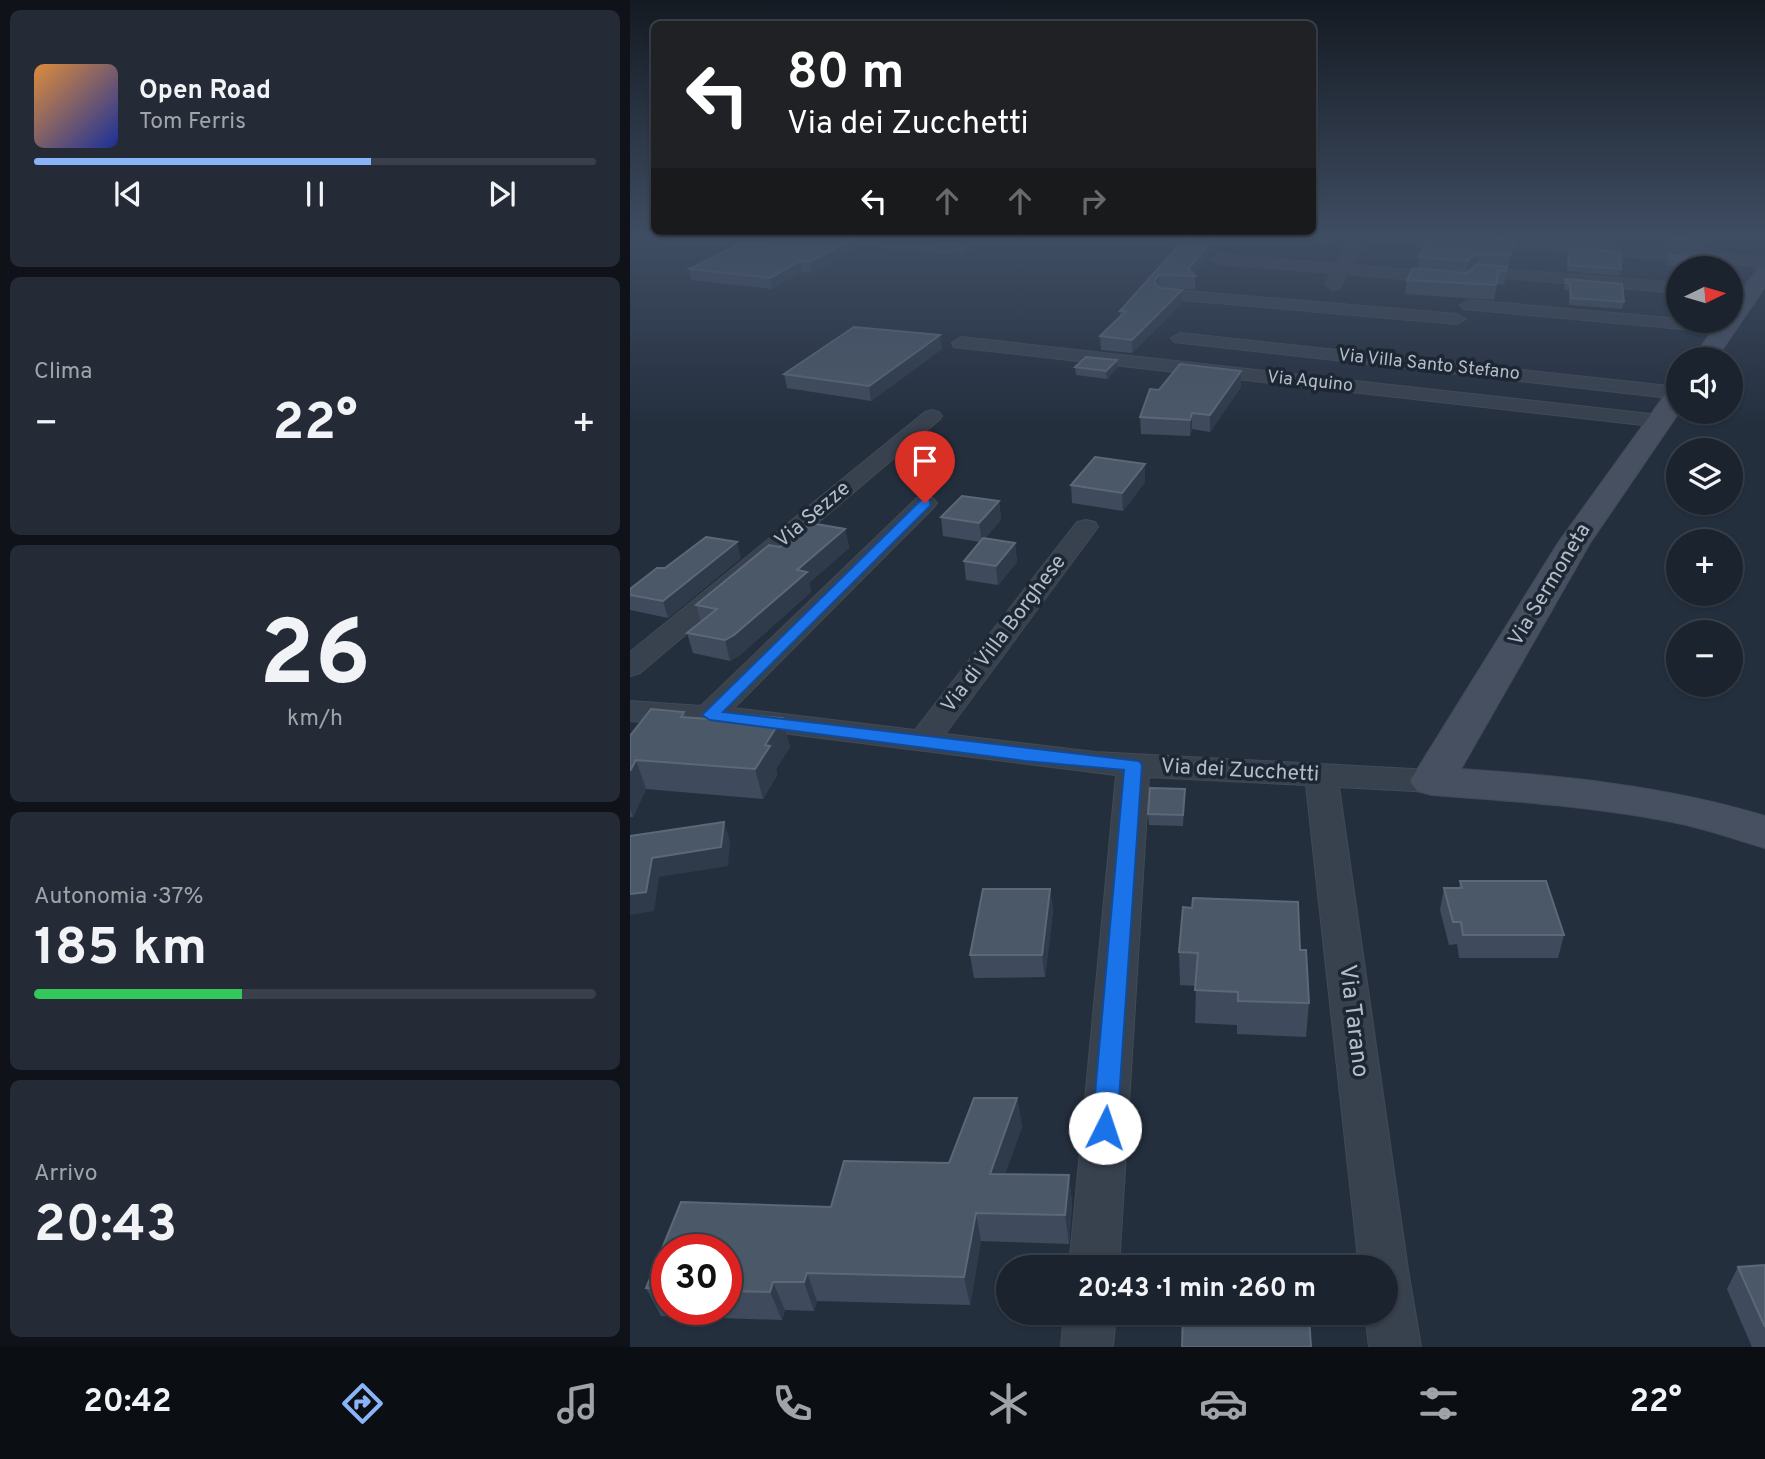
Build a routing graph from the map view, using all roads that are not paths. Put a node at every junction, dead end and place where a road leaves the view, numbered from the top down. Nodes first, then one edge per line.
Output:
1 (1224, 299) edge
2 (1326, 299) edge
3 (1469, 305) dead end
4 (1322, 307) junction
5 (1457, 319) dead end
6 (1666, 323) edge
7 (1180, 338) dead end
8 (961, 343) dead end
9 (1666, 402) edge
10 (1666, 402) edge
11 (1666, 412) edge
12 (932, 416) dead end
13 (925, 503) dead end
14 (1086, 527) dead end
15 (630, 667) edge
16 (630, 711) edge
17 (710, 715) junction
18 (922, 742) junction
19 (1133, 765) junction
20 (1321, 775) junction
21 (1432, 781) junction
22 (1765, 832) edge
23 (1095, 1255) edge
24 (1382, 1255) edge
25 (1089, 1325) edge
26 (1392, 1325) edge
27 (1087, 1347) edge
28 (1395, 1347) edge

1 - 4 street
2 - 4 street
3 - 6 street
4 - 5 street
7 - 9 street, Via Villa Santo Stefano
8 - 10 street, Via Aquino
11 - 21 street, Via Sermoneta
12 - 15 street, Via Sezze
13 - 17 street
14 - 18 street, Via di Villa Borghese
16 - 17 street, Via dei Zucchetti
17 - 18 street, Via dei Zucchetti
18 - 19 street, Via dei Zucchetti
19 - 20 street, Via dei Zucchetti
19 - 23 street
20 - 21 street, Via dei Zucchetti
20 - 24 street, Via Tarano
21 - 22 street, Via dei Zucchetti
25 - 27 street
26 - 28 street

